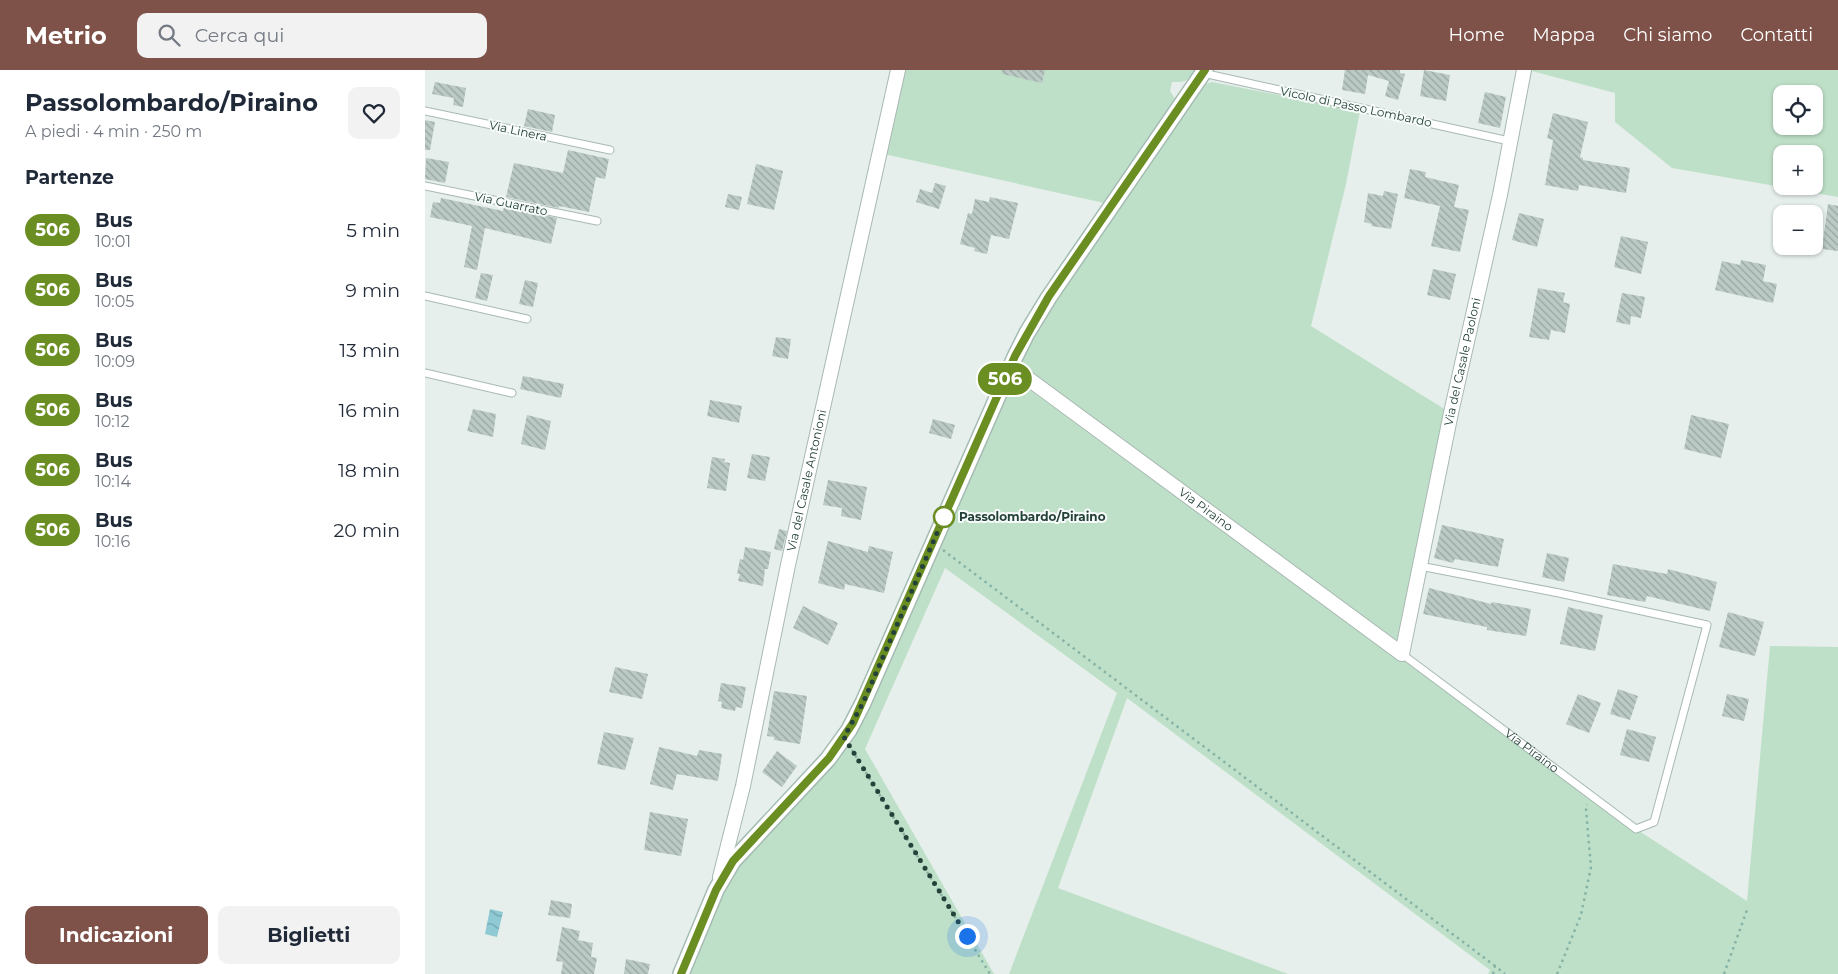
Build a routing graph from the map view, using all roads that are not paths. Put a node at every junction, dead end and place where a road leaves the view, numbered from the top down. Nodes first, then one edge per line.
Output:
1 (898, 70) edge
2 (1524, 70) edge
3 (1204, 72) edge
4 (425, 111) edge
5 (1509, 141) junction
6 (610, 150) dead end
7 (425, 186) edge
8 (597, 221) dead end
9 (425, 296) edge
10 (527, 319) dead end
11 (1011, 366) junction
12 (425, 373) edge
13 (512, 393) dead end
14 (1420, 566) junction
15 (1402, 654) junction
16 (716, 890) junction
17 (681, 974) edge

1 - 16 street, Via del Casale Antonioni
2 - 5 street, Via del Casale Paoloni
3 - 5 lane, Vicolo di Passo Lombardo
3 - 11 street
4 - 6 lane, Via Linera
5 - 14 street, Via del Casale Paoloni
7 - 8 lane, Via Guarrato
9 - 10 lane
11 - 15 street, Via Piraino
11 - 16 street
12 - 13 lane
14 - 15 street, Via del Casale Paoloni
14 - 15 lane, Via Piraino
16 - 17 street

